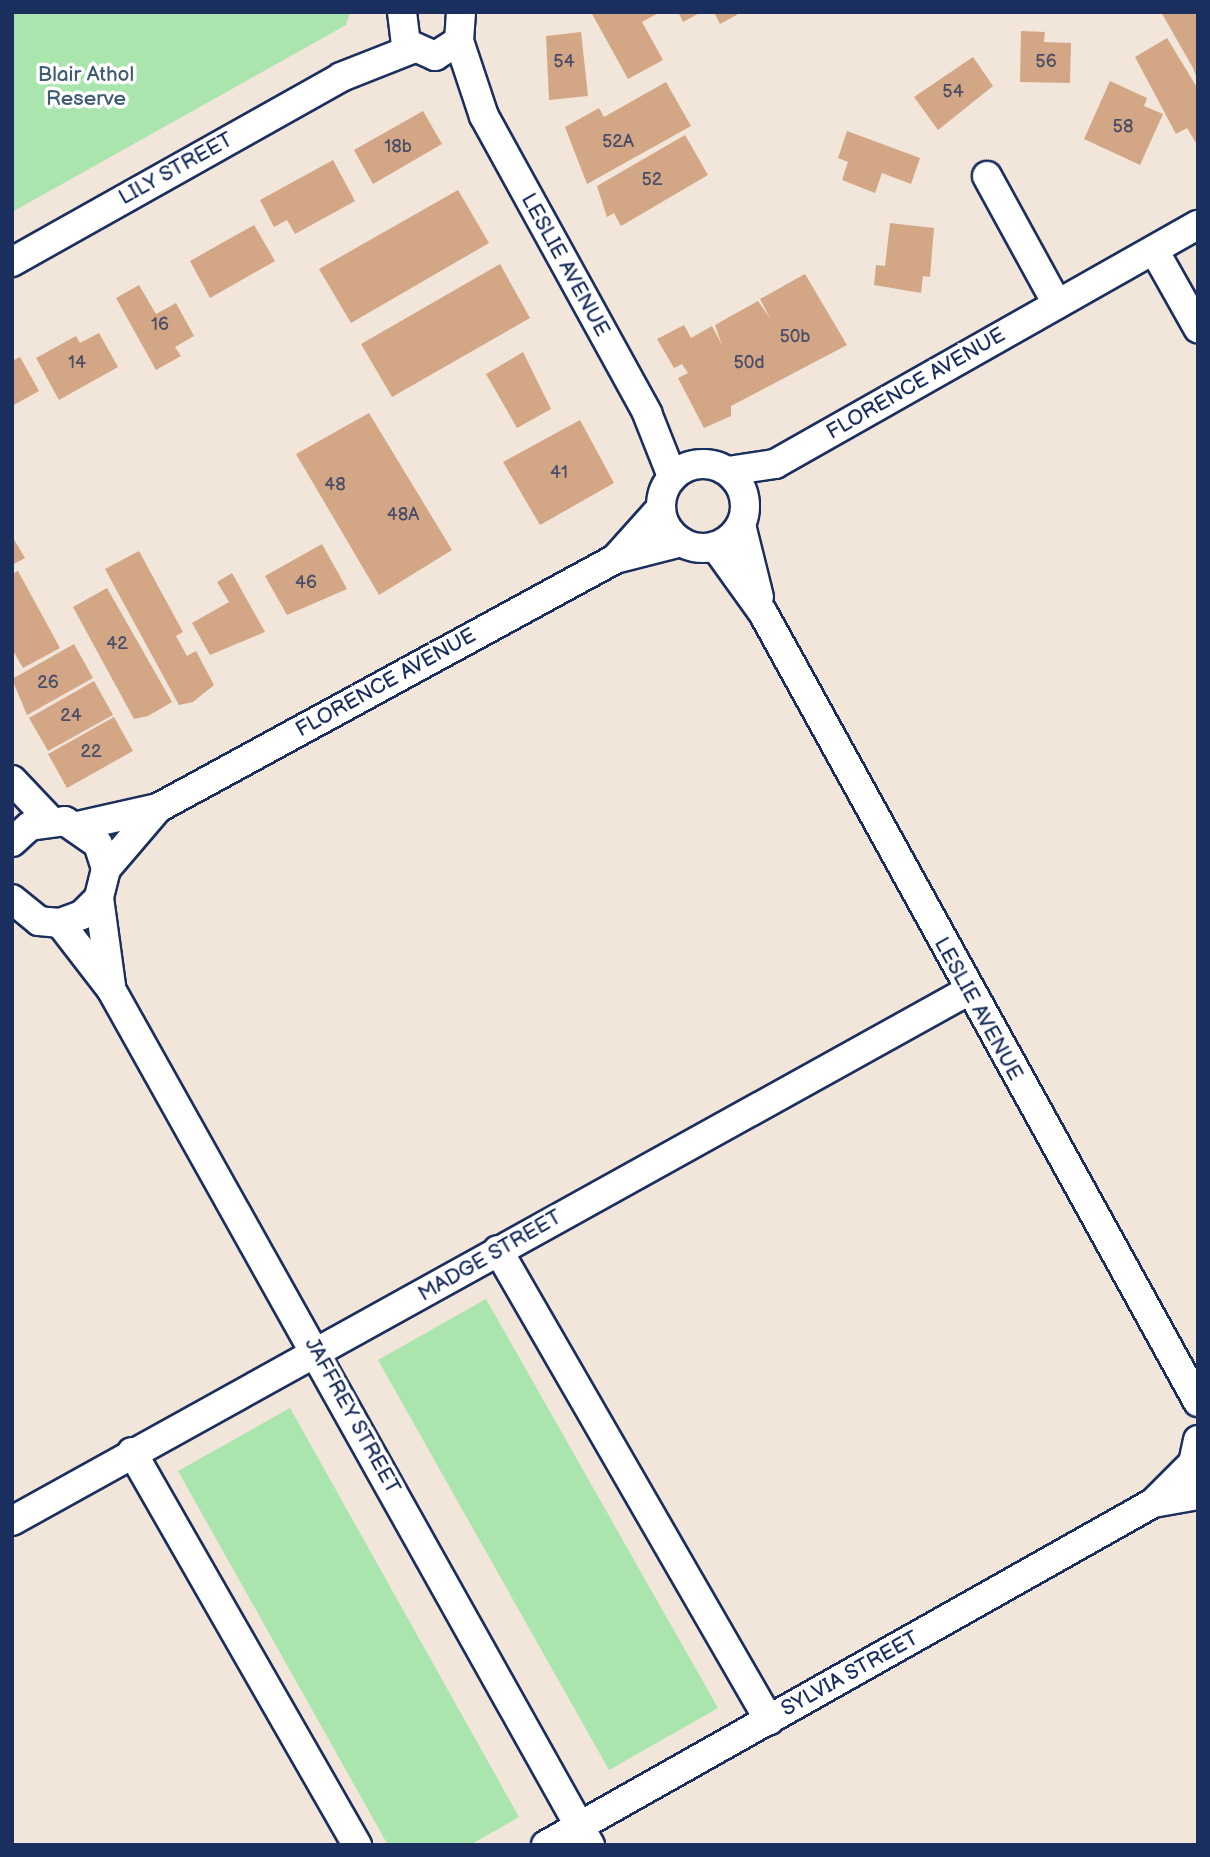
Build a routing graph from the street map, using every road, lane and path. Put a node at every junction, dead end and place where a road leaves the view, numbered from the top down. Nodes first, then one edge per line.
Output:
1 (439, 29) edge
2 (988, 176) dead end
3 (1198, 225) edge
4 (1154, 250) junction
5 (12, 261) edge
6 (1057, 304) junction
7 (1198, 328) edge
8 (647, 413) junction
9 (775, 464) junction
10 (716, 467) junction
11 (672, 476) junction
12 (660, 508) junction
13 (743, 514) junction
14 (681, 542) junction
15 (715, 546) junction
16 (615, 559) junction
17 (763, 613) junction
18 (12, 780) edge
19 (158, 808) junction
20 (50, 820) junction
21 (78, 826) junction
22 (13, 837) edge
23 (106, 869) junction
24 (99, 898) junction
25 (15, 908) edge
26 (60, 923) junction
27 (111, 989) junction
28 (968, 991) junction
29 (498, 1250) junction
30 (319, 1354) junction
31 (1198, 1402) edge
32 (132, 1452) junction
33 (1196, 1460) edge
34 (1198, 1495) edge
35 (1153, 1503) junction
36 (12, 1521) edge
37 (769, 1720) junction
38 (585, 1835) edge
39 (357, 1845) edge
40 (546, 1845) edge

1 - 5 street, LILY STREET
1 - 8 street, LESLIE AVENUE
2 - 6 street
3 - 4 street, FLORENCE AVENUE
4 - 6 street, FLORENCE AVENUE
4 - 7 street
6 - 9 street, FLORENCE AVENUE
8 - 10 street, LESLIE AVENUE
8 - 11 street, LESLIE AVENUE
9 - 10 street, FLORENCE AVENUE
9 - 13 street, FLORENCE AVENUE
10 - 11 street
10 - 13 street
11 - 12 street
12 - 14 street
12 - 16 street, FLORENCE AVENUE
13 - 15 street
13 - 17 street, LESLIE AVENUE
14 - 15 street
14 - 16 street, FLORENCE AVENUE
15 - 17 street, LESLIE AVENUE
16 - 19 street, FLORENCE AVENUE
17 - 28 street, LESLIE AVENUE
18 - 20 street
19 - 21 street, FLORENCE AVENUE
19 - 23 street, FLORENCE AVENUE
20 - 21 street
20 - 22 street
21 - 23 street
23 - 24 street
24 - 26 street
24 - 27 street, JAFFREY STREET
25 - 26 street
26 - 27 street, JAFFREY STREET
27 - 30 street, JAFFREY STREET
28 - 29 street, MADGE STREET
28 - 31 street, LESLIE AVENUE
29 - 30 street, MADGE STREET
29 - 37 street
30 - 32 street, MADGE STREET
30 - 38 street, JAFFREY STREET
32 - 36 street, MADGE STREET
32 - 39 street
33 - 35 street, SYLVIA STREET
34 - 35 street, SYLVIA STREET
35 - 37 street, SYLVIA STREET
37 - 38 street, SYLVIA STREET
38 - 40 street, SYLVIA STREET

